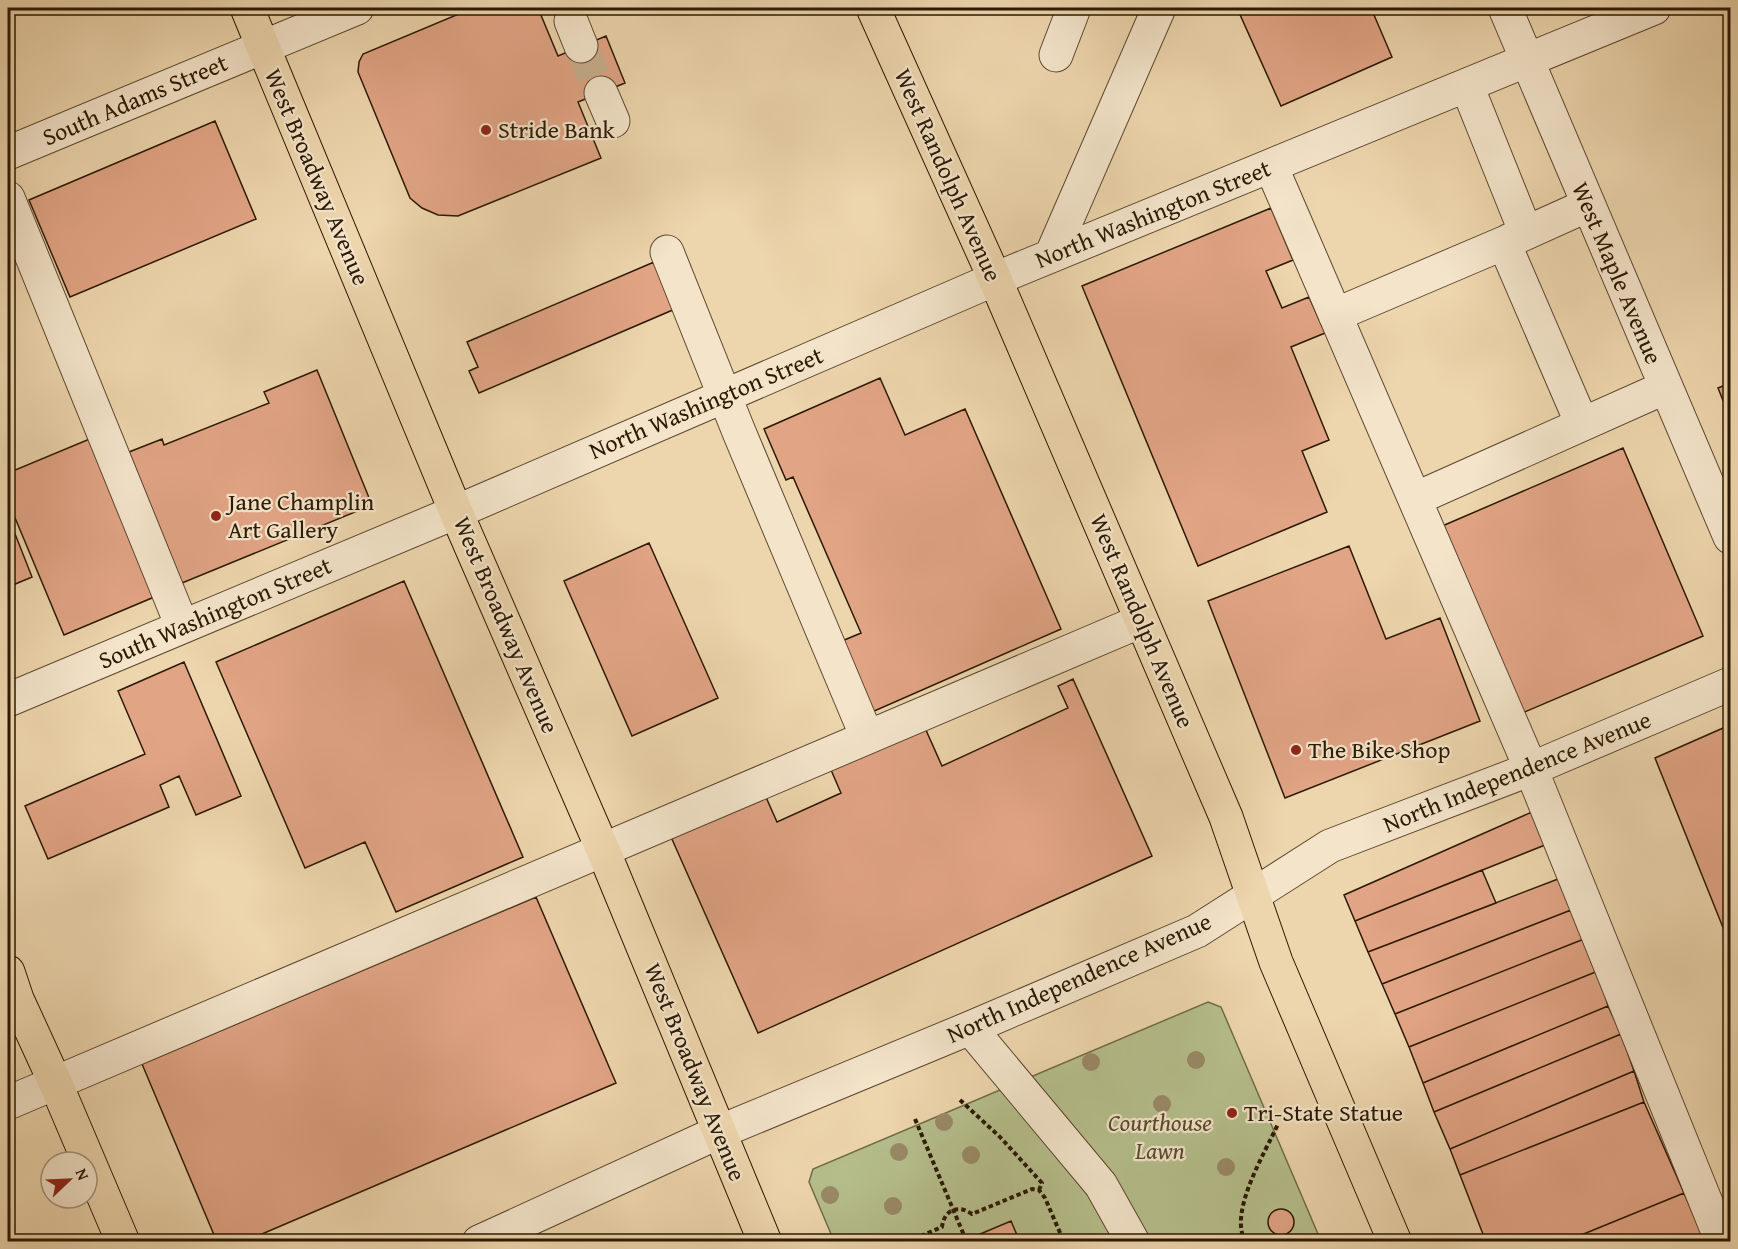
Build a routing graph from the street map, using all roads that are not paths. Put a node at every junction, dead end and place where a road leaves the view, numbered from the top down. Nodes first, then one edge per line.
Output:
1 (247, 8) edge
2 (357, 8) edge
3 (873, 8) edge
4 (1074, 8) edge
5 (1159, 8) edge
6 (1505, 8) edge
7 (1654, 8) edge
8 (263, 47) junction
9 (1056, 55) dead end
10 (1527, 61) junction
11 (1467, 86) junction
12 (8, 153) edge
13 (1271, 166) junction
14 (8, 198) edge
15 (1588, 205) junction
16 (1515, 238) junction
17 (667, 252) dead end
18 (1051, 256) junction
19 (995, 279) junction
20 (1335, 315) junction
21 (1666, 387) junction
22 (724, 395) junction
23 (1582, 424) junction
24 (1415, 499) junction
25 (456, 512) junction
26 (1731, 537) edge
27 (1141, 621) junction
28 (182, 627) junction
29 (1731, 684) edge
30 (8, 700) edge
31 (867, 737) junction
32 (1531, 769) junction
33 (603, 850) junction
34 (1253, 894) junction
35 (8, 972) edge
36 (970, 1028) junction
37 (55, 1082) junction
38 (8, 1102) edge
39 (719, 1132) junction
40 (123, 1242) edge
41 (479, 1242) edge
42 (765, 1242) edge
43 (1133, 1242) edge
44 (1395, 1242) edge
45 (1722, 1242) edge

1 - 8 main road, West Broadway Avenue
2 - 8 street, South Adams Street
3 - 19 main road, West Randolph Avenue
4 - 9 street
5 - 18 street
6 - 10 street, West Maple Avenue
7 - 10 street, North Washington Street
8 - 12 street, South Adams Street
8 - 25 main road, West Broadway Avenue
10 - 11 street, North Washington Street
10 - 15 street, West Maple Avenue
11 - 13 street, North Washington Street
11 - 16 street
13 - 18 street, North Washington Street
13 - 20 street
14 - 28 street
15 - 16 street
15 - 21 street, West Maple Avenue
16 - 20 street
16 - 23 street
17 - 22 street
18 - 19 street, North Washington Street
19 - 22 street, North Washington Street
19 - 27 main road, West Randolph Avenue
20 - 24 street
21 - 23 street
21 - 26 street, West Maple Avenue
22 - 25 street, North Washington Street
22 - 31 street
23 - 24 street
24 - 32 street
25 - 28 street, South Washington Street
25 - 33 main road, West Broadway Avenue
27 - 31 street
27 - 34 main road, West Randolph Avenue
28 - 30 street, South Washington Street
29 - 32 street, North Independence Avenue
31 - 33 street
32 - 34 street, North Independence Avenue
32 - 45 street
33 - 37 street
33 - 39 main road, West Broadway Avenue
34 - 36 street, North Independence Avenue
34 - 44 main road, West Randolph Avenue
35 - 37 main road
36 - 39 street, North Independence Avenue
36 - 43 street
37 - 38 street
37 - 40 main road
39 - 41 street, North Independence Avenue
39 - 42 main road, West Broadway Avenue

